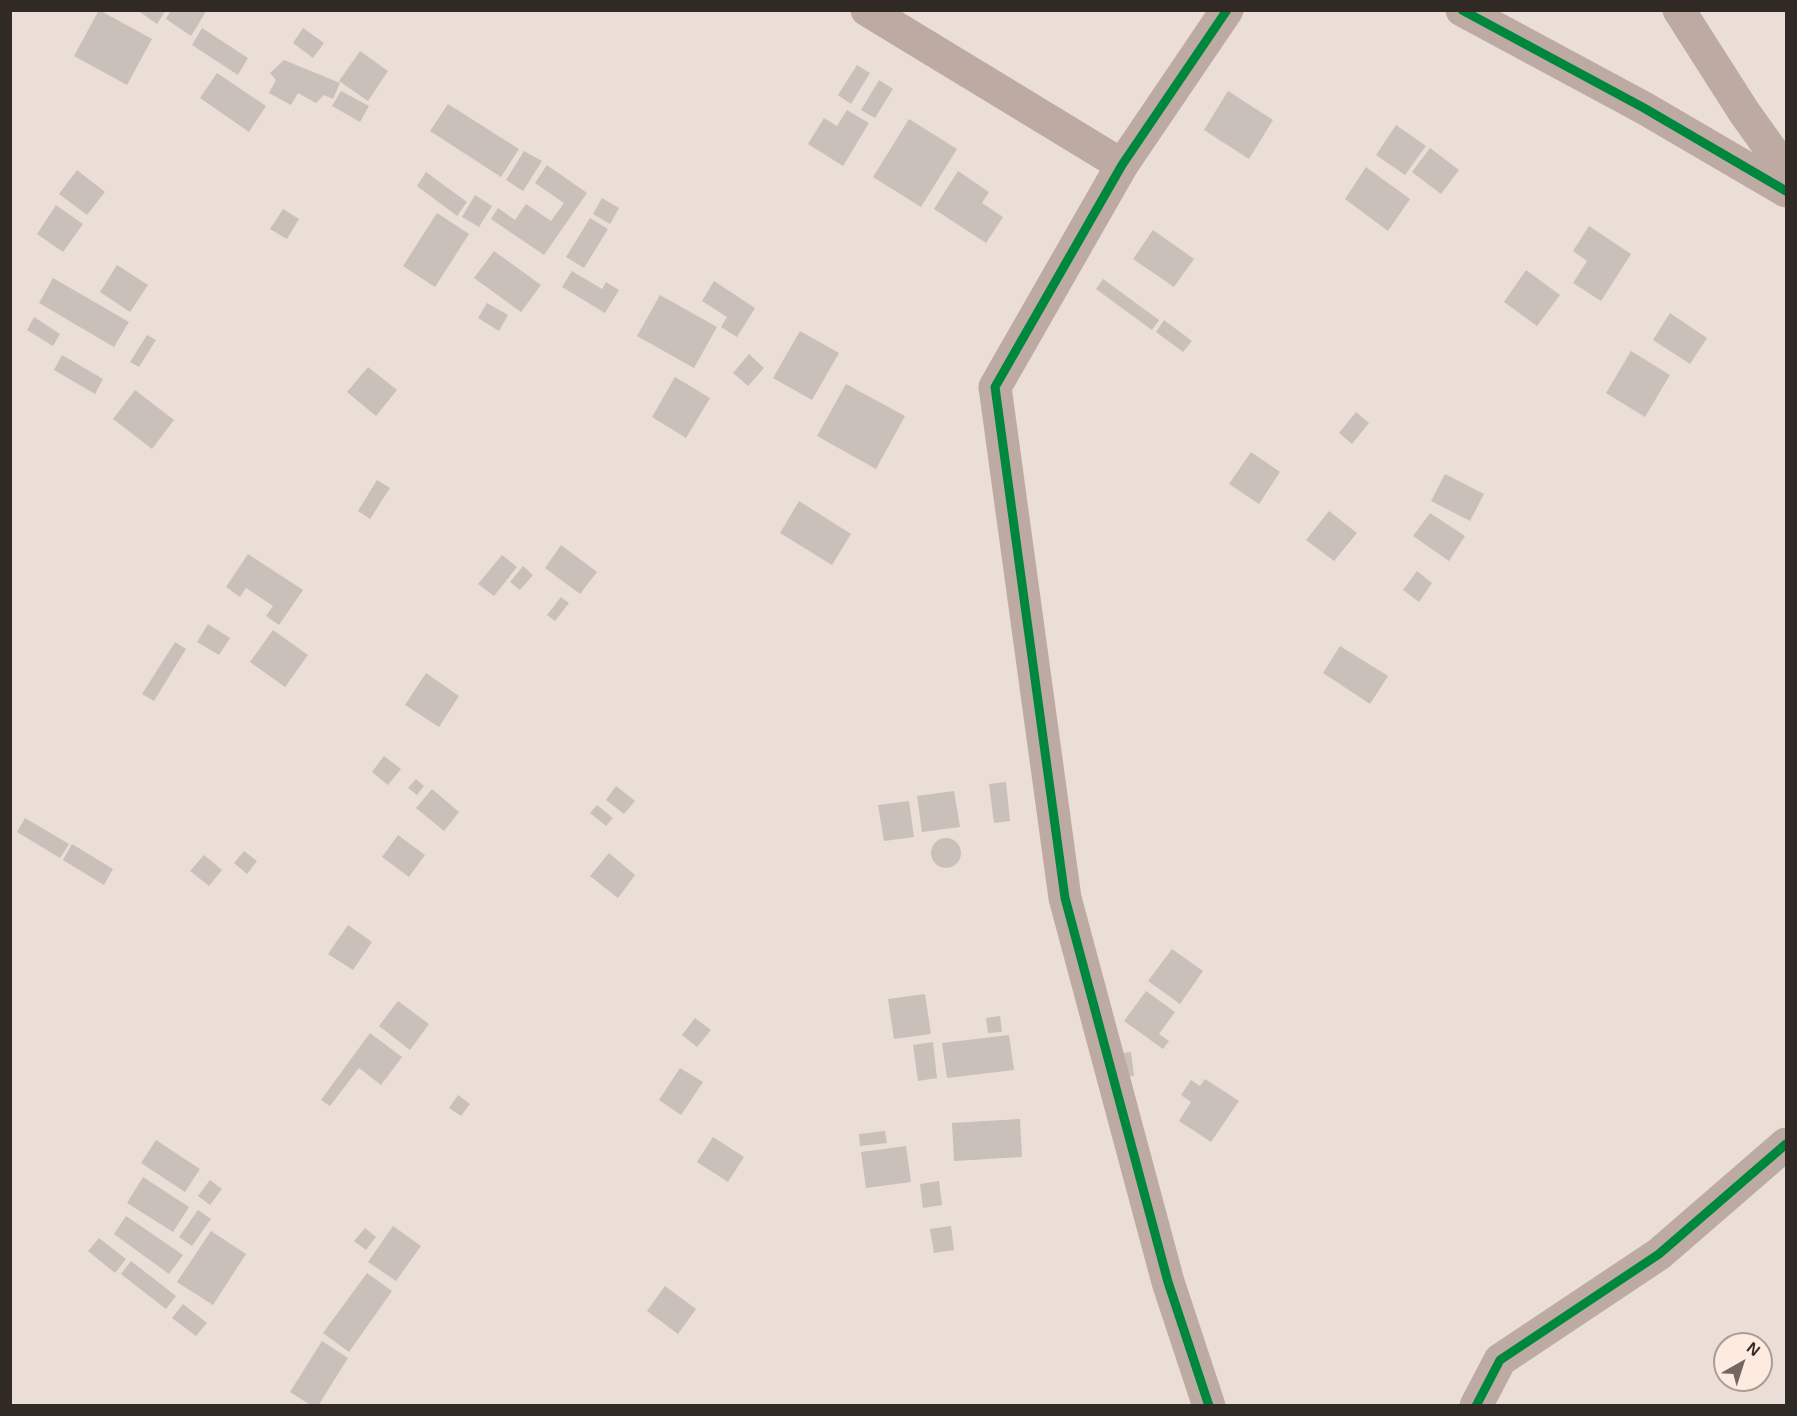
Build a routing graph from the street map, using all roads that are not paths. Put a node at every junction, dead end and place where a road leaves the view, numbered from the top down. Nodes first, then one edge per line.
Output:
1 (867, 10) edge
2 (1227, 10) edge
3 (1462, 10) edge
4 (1679, 10) edge
5 (1122, 165) junction
6 (1786, 171) edge
7 (1786, 191) edge
8 (1786, 1144) edge
9 (1209, 1406) edge
10 (1476, 1406) edge

1 - 5 street
2 - 5 street
3 - 7 street
4 - 6 street
5 - 9 street
8 - 10 street

